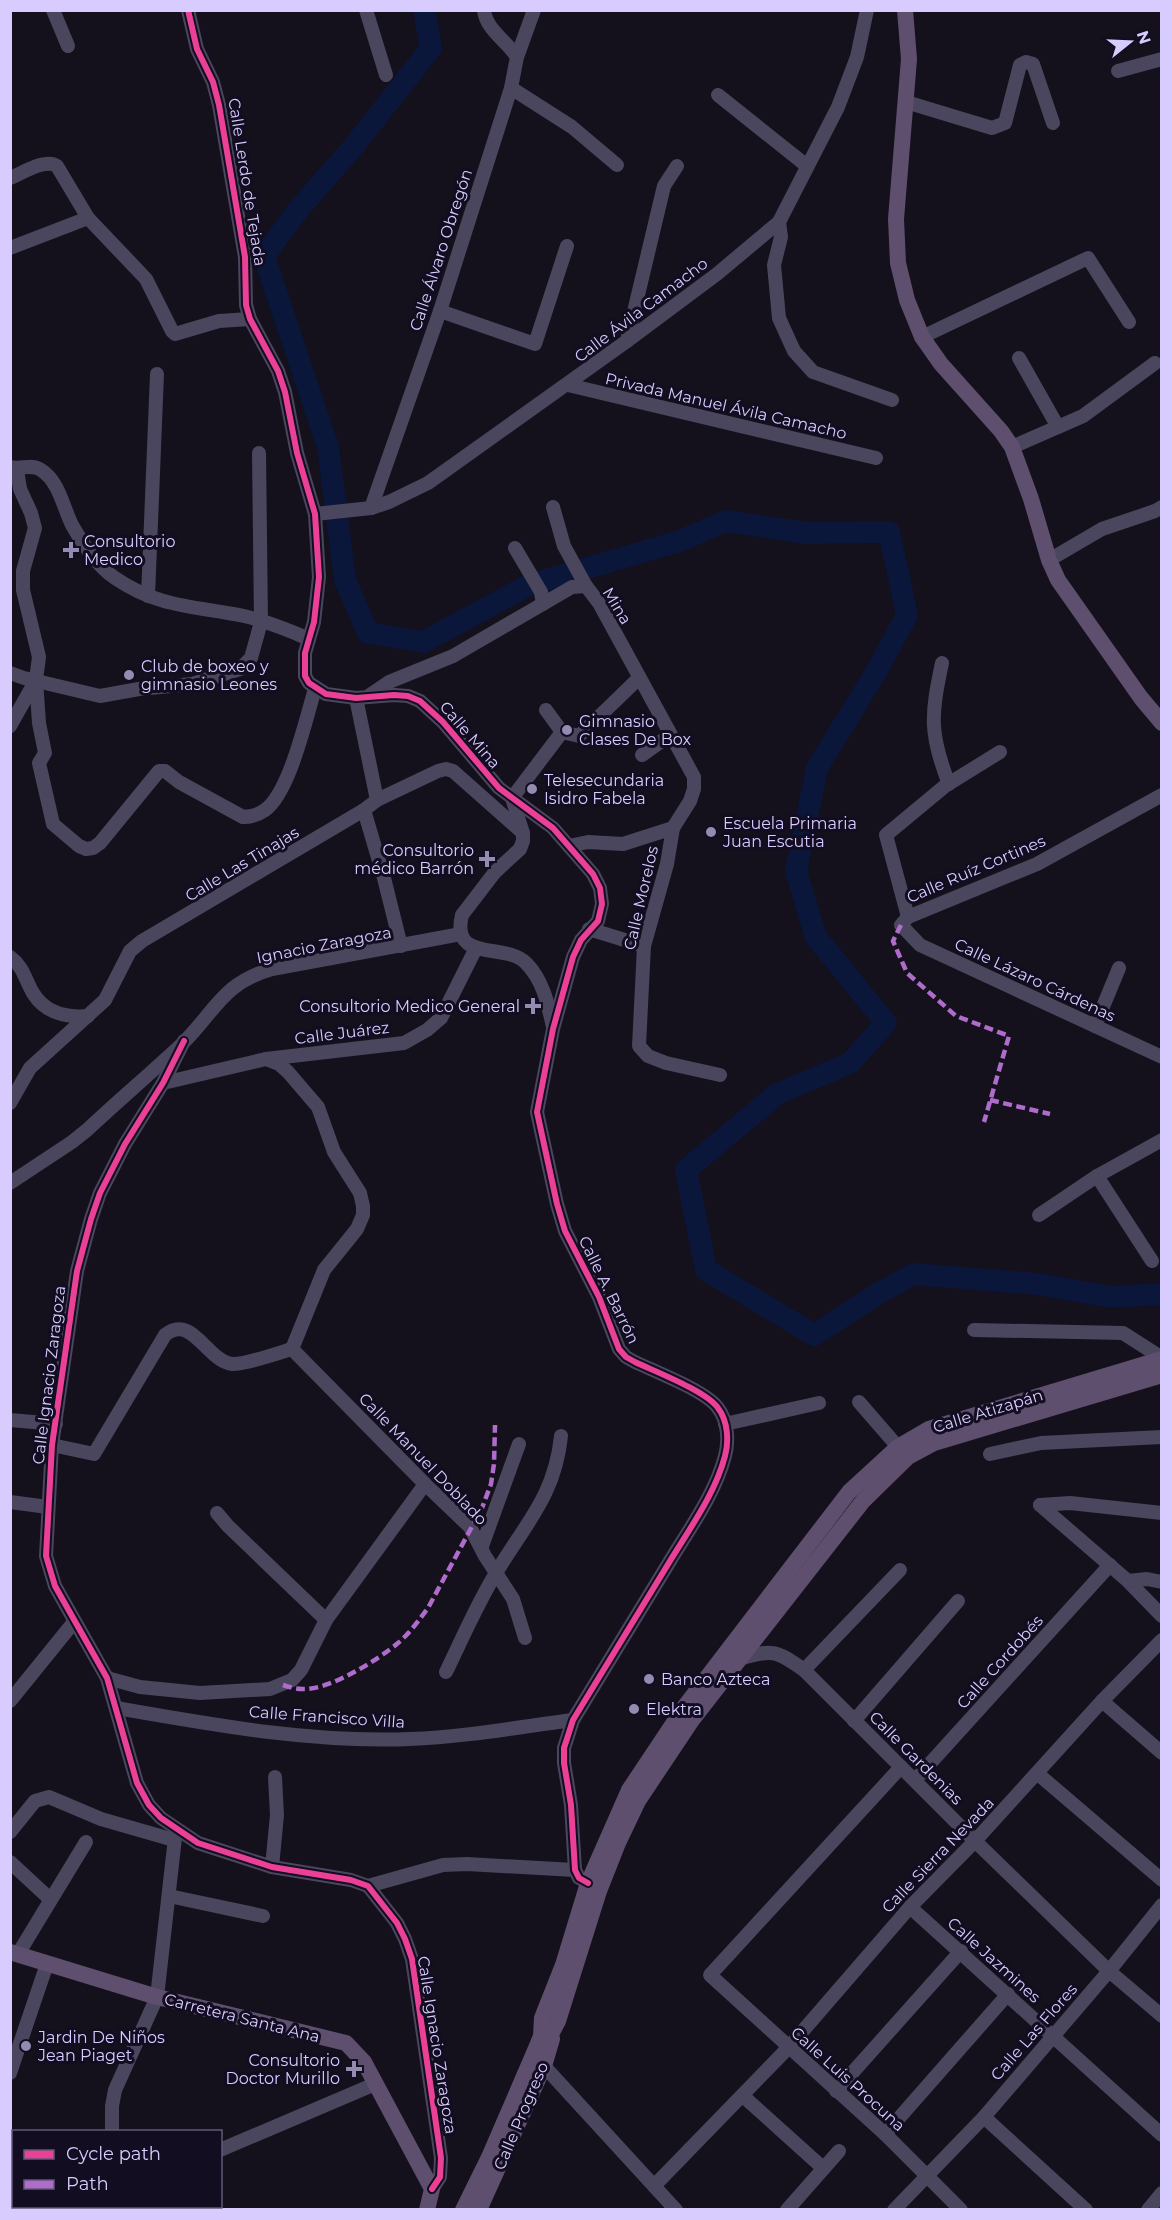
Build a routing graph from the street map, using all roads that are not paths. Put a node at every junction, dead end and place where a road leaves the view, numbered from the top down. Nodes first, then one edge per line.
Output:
1 (53, 10) edge
2 (188, 10) edge
3 (366, 10) edge
4 (484, 10) edge
5 (534, 10) edge
6 (867, 10) edge
7 (905, 10) edge
8 (68, 46) dead end
9 (517, 57) junction
10 (1161, 59) edge
11 (1118, 70) dead end
12 (386, 75) dead end
13 (511, 88) junction
14 (718, 95) dead end
15 (906, 102) junction
16 (1053, 123) dead end
17 (617, 165) dead end
18 (677, 166) dead end
19 (807, 166) junction
20 (10, 178) edge
21 (88, 218) junction
22 (778, 222) junction
23 (567, 246) dead end
24 (10, 248) edge
25 (440, 310) junction
26 (250, 319) junction
27 (1129, 322) dead end
28 (922, 337) junction
29 (627, 341) junction
30 (1019, 358) dead end
31 (1155, 363) dead end
32 (157, 374) dead end
33 (567, 385) junction
34 (892, 400) dead end
35 (1058, 427) junction
36 (1012, 447) junction
37 (259, 453) dead end
38 (876, 458) dead end
39 (13, 468) edge
40 (553, 507) dead end
41 (1161, 507) edge
42 (371, 508) junction
43 (315, 514) junction
44 (515, 548) dead end
45 (1048, 560) junction
46 (584, 582) junction
47 (148, 596) junction
48 (542, 598) junction
49 (261, 622) junction
50 (309, 639) junction
51 (942, 663) dead end
52 (10, 673) edge
53 (639, 678) junction
54 (36, 680) junction
55 (315, 688) junction
56 (362, 697) junction
57 (546, 710) dead end
58 (1161, 723) edge
59 (10, 726) edge
60 (562, 732) junction
61 (670, 735) junction
62 (1000, 752) dead end
63 (642, 755) dead end
64 (949, 784) junction
65 (1161, 795) edge
66 (512, 798) junction
67 (377, 800) junction
68 (364, 810) junction
69 (673, 828) junction
70 (523, 833) junction
71 (569, 846) junction
72 (904, 921) junction
73 (589, 929) junction
74 (461, 934) junction
75 (401, 946) junction
76 (645, 946) junction
77 (476, 948) junction
78 (10, 957) edge
79 (1119, 968) dead end
80 (87, 1016) junction
81 (1095, 1026) junction
82 (553, 1029) junction
83 (184, 1041) junction
84 (1161, 1057) edge
85 (266, 1059) junction
86 (720, 1075) dead end
87 (163, 1083) junction
88 (10, 1103) edge
89 (1161, 1140) edge
90 (1097, 1176) junction
91 (10, 1183) edge
92 (1039, 1215) dead end
93 (1152, 1261) dead end
94 (974, 1330) dead end
95 (292, 1349) junction
96 (1161, 1359) edge
97 (1161, 1375) edge
98 (819, 1402) dead end
99 (859, 1402) dead end
100 (10, 1420) edge
101 (56, 1424) junction
102 (725, 1424) junction
103 (561, 1436) dead end
104 (1161, 1437) edge
105 (519, 1444) dead end
106 (52, 1445) junction
107 (898, 1447) junction
108 (990, 1454) dead end
109 (425, 1484) junction
110 (10, 1502) edge
111 (48, 1507) junction
112 (217, 1513) dead end
113 (1161, 1513) edge
114 (482, 1546) junction
115 (1110, 1565) junction
116 (900, 1570) dead end
117 (496, 1572) junction
118 (1128, 1581) junction
119 (1161, 1582) edge
120 (958, 1601) dead end
121 (1161, 1616) edge
122 (326, 1620) junction
123 (74, 1622) junction
124 (525, 1638) dead end
125 (1161, 1640) edge
126 (734, 1653) junction
127 (804, 1670) junction
128 (446, 1672) dead end
129 (108, 1678) junction
130 (10, 1701) edge
131 (1102, 1701) junction
132 (116, 1708) junction
133 (573, 1720) junction
134 (854, 1721) junction
135 (1161, 1753) edge
136 (901, 1767) junction
137 (1038, 1774) junction
138 (275, 1777) dead end
139 (915, 1780) junction
140 (10, 1832) edge
141 (175, 1834) junction
142 (975, 1841) junction
143 (86, 1842) dead end
144 (10, 1862) edge
145 (272, 1867) junction
146 (576, 1870) junction
147 (1161, 1880) edge
148 (588, 1883) junction
149 (368, 1886) junction
150 (169, 1896) junction
151 (50, 1899) junction
152 (1161, 1905) edge
153 (910, 1907) junction
154 (263, 1916) dead end
155 (961, 1952) junction
156 (14, 1953) edge
157 (47, 1964) junction
158 (1109, 1971) junction
159 (1008, 1994) junction
160 (157, 1997) junction
161 (1161, 2016) edge
162 (550, 2019) junction
163 (1053, 2035) junction
164 (788, 2048) junction
165 (544, 2066) junction
166 (10, 2073) edge
167 (375, 2084) junction
168 (836, 2091) junction
169 (743, 2096) junction
170 (984, 2117) junction
171 (112, 2130) edge
172 (885, 2134) junction
173 (1161, 2135) edge
174 (222, 2149) edge
175 (839, 2151) dead end
176 (823, 2168) junction
177 (926, 2175) junction
178 (654, 2186) junction
179 (432, 2189) junction
180 (1161, 2195) edge
181 (427, 2210) edge
182 (452, 2210) edge
183 (463, 2210) edge
184 (470, 2210) edge
185 (479, 2210) edge
186 (676, 2210) edge
187 (787, 2210) edge
188 (894, 2210) edge
189 (961, 2210) edge
190 (1086, 2210) edge
191 (1148, 2210) edge

1 - 8 street
2 - 26 street, Calle Lerdo de Tejada
3 - 12 street
4 - 9 street
5 - 9 street, Calle Álvaro Obregón
6 - 19 street, Calle Ávila Camacho
7 - 15 main road
9 - 13 street, Calle Álvaro Obregón
10 - 11 street
13 - 17 street
13 - 25 street, Calle Álvaro Obregón
14 - 19 street
15 - 16 street
15 - 28 main road
18 - 29 street
19 - 22 street, Calle Ávila Camacho
20 - 21 street
21 - 24 street
21 - 26 street
22 - 29 street, Calle Ávila Camacho
22 - 34 street
23 - 25 street
25 - 42 street, Calle Álvaro Obregón
26 - 43 street, Calle Lerdo de Tejada
27 - 28 street
28 - 36 main road
29 - 33 street, Calle Ávila Camacho
30 - 35 street
31 - 35 street
32 - 47 street
33 - 38 street, Privada Manuel Ávila Camacho
33 - 42 street, Calle Ávila Camacho
35 - 36 street
36 - 45 main road
37 - 49 street
39 - 47 street
39 - 54 street
40 - 46 street
41 - 45 street
42 - 43 street, Calle Ávila Camacho
43 - 50 street, Calle Lerdo de Tejada
44 - 48 street
45 - 58 main road
46 - 48 street, Mina
46 - 53 street, Mina
47 - 49 street
48 - 56 street, Mina
49 - 50 street
49 - 54 street
50 - 55 street
51 - 64 street
52 - 54 street
53 - 60 street
53 - 61 street, Mina
54 - 55 street
54 - 59 street
55 - 56 street, Calle Mina
56 - 66 street, Calle Mina
56 - 67 street
57 - 60 street
60 - 66 street
61 - 63 street
61 - 69 street, Mina
62 - 64 street
64 - 72 street
65 - 72 street, Calle Ruíz Cortines
66 - 70 street
66 - 71 street, Calle Mina
67 - 68 street, Calle Las Tinajas
67 - 70 street, Calle Las Tinajas
68 - 75 street
68 - 80 street, Calle Las Tinajas
69 - 71 street, Calle Morelos
69 - 76 street, Calle Morelos
70 - 74 street
71 - 73 street, Calle A. Barrón
72 - 81 street, Calle Lázaro Cárdenas
73 - 76 street
73 - 82 street, Calle A. Barrón
74 - 75 street, Ignacio Zaragoza
74 - 77 street
75 - 83 street, Ignacio Zaragoza
76 - 86 street, Calle Morelos
77 - 82 street
77 - 85 street, Calle Juárez
78 - 80 street
79 - 81 street
80 - 88 street, Calle Las Tinajas
81 - 84 street, Calle Lázaro Cárdenas
82 - 102 street, Calle A. Barrón
83 - 87 street, Calle Ignacio Zaragoza
83 - 91 street
85 - 87 street, Calle Juárez
85 - 95 street
87 - 101 street, Calle Ignacio Zaragoza
89 - 90 street
90 - 92 street
90 - 93 street
94 - 96 street
95 - 106 street
95 - 109 street, Calle Manuel Doblado
96 - 107 main road, Calle Atizapán
97 - 126 main road, Calle Atizapán
98 - 102 street
99 - 107 street
100 - 101 street
101 - 106 street, Calle Ignacio Zaragoza
102 - 133 street
103 - 117 street
104 - 108 street
105 - 114 street
106 - 111 street, Calle Ignacio Zaragoza
107 - 126 main road, Calle Atizapán
109 - 114 street, Calle Manuel Doblado
109 - 122 street
110 - 111 street
111 - 123 street, Calle Ignacio Zaragoza
112 - 122 street
113 - 115 street
114 - 117 street, Calle Manuel Doblado
115 - 118 street
115 - 139 street, Calle Cordobés
116 - 127 street
117 - 124 street, Calle Manuel Doblado
117 - 128 street
118 - 119 street
118 - 121 street
120 - 134 street
122 - 129 street
123 - 129 street, Calle Ignacio Zaragoza
123 - 130 street
125 - 131 street, Calle Sierra Nevada
126 - 127 street, Calle Gardenias
126 - 148 main road
126 - 162 main road
127 - 134 street, Calle Gardenias
129 - 132 street, Calle Ignacio Zaragoza
131 - 135 street
131 - 137 street, Calle Sierra Nevada
132 - 133 street, Calle Francisco Villa
132 - 141 street, Calle Ignacio Zaragoza
133 - 146 street
134 - 136 street, Calle Gardenias
136 - 139 street, Calle Gardenias
136 - 164 street, Calle Luis Procuna
137 - 142 street, Calle Sierra Nevada
137 - 147 street
138 - 145 street
139 - 142 street, Calle Gardenias
140 - 141 street
141 - 145 street, Calle Ignacio Zaragoza
141 - 150 street
142 - 153 street, Calle Sierra Nevada
142 - 158 street, Calle Gardenias
143 - 151 street
144 - 151 street
145 - 149 street, Calle Ignacio Zaragoza
146 - 148 street
146 - 149 street
148 - 162 main road
149 - 179 street, Calle Ignacio Zaragoza
150 - 154 street
150 - 160 street
151 - 156 street
152 - 158 street, Calle Las Flores
153 - 155 street, Calle Jazmines
153 - 164 street, Calle Sierra Nevada
155 - 159 street, Calle Jazmines
155 - 168 street
156 - 157 main road, Carretera Santa Ana
157 - 160 main road, Carretera Santa Ana
157 - 166 street
158 - 161 street, Calle Gardenias
158 - 163 street, Calle Las Flores
159 - 163 street, Calle Jazmines
159 - 172 street
160 - 167 main road, Carretera Santa Ana
160 - 171 street
162 - 165 main road, Calle Progreso
162 - 182 main road
162 - 183 main road
162 - 184 main road
163 - 170 street, Calle Las Flores
163 - 173 street, Calle Jazmines
164 - 168 street, Calle Luis Procuna
164 - 169 street, Calle Sierra Nevada
165 - 178 street
165 - 185 main road, Calle Progreso
167 - 174 street
167 - 179 main road, Carretera Santa Ana
168 - 172 street, Calle Luis Procuna
169 - 176 street
169 - 178 street, Calle Sierra Nevada
170 - 177 street, Calle Las Flores
170 - 190 street
172 - 177 street, Calle Luis Procuna
175 - 176 street
176 - 187 street
177 - 188 street, Calle Las Flores
177 - 189 street, Calle Luis Procuna
178 - 186 street
179 - 181 main road, Calle Ignacio Zaragoza
180 - 191 street

